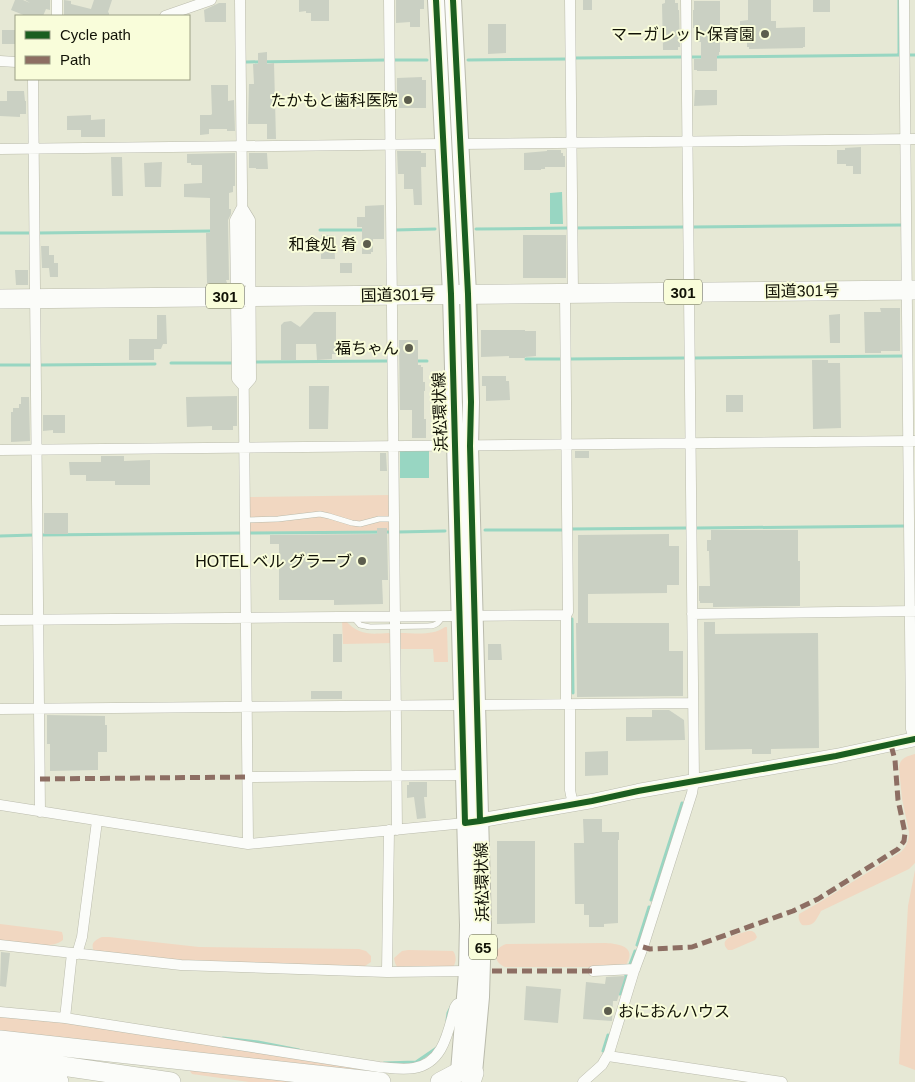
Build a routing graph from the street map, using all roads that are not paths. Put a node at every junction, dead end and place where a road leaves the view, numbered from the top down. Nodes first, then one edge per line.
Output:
1 (57, 0) edge
2 (210, 0) edge
3 (240, 0) edge
4 (389, 0) edge
5 (436, 0) edge
6 (453, 0) edge
7 (570, 0) edge
8 (686, 0) edge
9 (904, 0) edge
10 (57, 15) edge
11 (167, 15) edge
12 (0, 61) edge
13 (15, 62) edge
14 (33, 80) edge
15 (910, 140) edge
16 (688, 142) junction
17 (572, 143) junction
18 (443, 144) junction
19 (460, 144) junction
20 (390, 145) junction
21 (242, 146) junction
22 (0, 148) edge
23 (34, 148) junction
24 (242, 207) junction
25 (911, 290) edge
26 (689, 292) junction
27 (569, 293) junction
28 (459, 294) junction
29 (392, 295) junction
30 (243, 296) junction
31 (35, 298) junction
32 (0, 299) edge
33 (244, 387) junction
34 (912, 441) edge
35 (691, 444) junction
36 (566, 445) junction
37 (393, 446) junction
38 (462, 446) junction
39 (245, 448) junction
40 (0, 450) edge
41 (37, 450) junction
42 (394, 519) junction
43 (245, 520) junction
44 (913, 611) edge
45 (692, 614) junction
46 (566, 615) junction
47 (467, 616) junction
48 (246, 618) junction
49 (0, 620) edge
50 (38, 620) junction
51 (395, 622) junction
52 (568, 704) junction
53 (693, 704) junction
54 (396, 705) junction
55 (470, 705) junction
56 (247, 707) junction
57 (0, 709) edge
58 (39, 709) junction
59 (915, 739) edge
60 (464, 775) junction
61 (396, 776) junction
62 (248, 777) junction
63 (694, 781) junction
64 (0, 805) edge
65 (573, 805) junction
66 (40, 812) junction
67 (97, 821) junction
68 (473, 822) junction
69 (393, 830) junction
70 (248, 844) junction
71 (0, 945) edge
72 (75, 953) junction
73 (635, 969) junction
74 (593, 970) dead end
75 (467, 971) junction
76 (387, 972) junction
77 (465, 1003) junction
78 (0, 1012) edge
79 (65, 1018) junction
80 (0, 1040) edge
81 (608, 1056) junction
82 (0, 1057) edge
83 (0, 1073) edge
84 (468, 1078) edge
85 (60, 1082) edge
86 (171, 1082) edge
87 (381, 1082) edge
88 (440, 1082) edge
89 (583, 1082) edge
90 (782, 1082) edge

1 - 10 street
2 - 11 street
3 - 21 street
4 - 20 street
5 - 18 main road, 浜松環状線 / 65
6 - 19 main road, 浜松環状線 / 65
7 - 17 street
8 - 16 street
9 - 15 street
12 - 13 street
14 - 23 street
15 - 16 street
15 - 25 street
16 - 17 street
16 - 26 street
17 - 19 street
17 - 27 street
18 - 20 street
18 - 28 main road, 浜松環状線 / 65
19 - 28 main road, 浜松環状線 / 65
20 - 21 street
20 - 29 street
21 - 23 street
21 - 24 street
22 - 23 street
23 - 31 street
24 - 30 street
24 - 30 street
24 - 30 street
25 - 26 highway, 国道301号 / 301
25 - 34 street
26 - 27 highway, 国道301号 / 301
26 - 35 street
27 - 28 highway, 国道301号 / 301
27 - 36 street
28 - 29 highway, 国道301号 / 301
28 - 38 main road, 浜松環状線 / 65
29 - 30 highway, 国道301号 / 301
29 - 37 street
30 - 31 highway, 国道301号 / 301
30 - 33 street
30 - 33 street
30 - 33 street
31 - 32 highway, 国道301号 / 301
31 - 41 street
33 - 39 street
34 - 35 street
34 - 44 street
35 - 36 street
35 - 45 street
36 - 38 street
36 - 46 street
37 - 38 street
37 - 39 street
37 - 42 street
38 - 47 main road, 浜松環状線 / 65
39 - 41 street
39 - 43 street
40 - 41 street
41 - 50 street
42 - 43 lane
42 - 51 street
43 - 48 street
44 - 45 street
44 - 59 street
45 - 53 street
46 - 47 street
46 - 52 street
47 - 51 street
47 - 55 main road, 浜松環状線 / 65
48 - 50 street
48 - 51 street
48 - 56 street
49 - 50 street
50 - 58 street
51 - 54 street
52 - 53 street
52 - 55 street
52 - 65 street
53 - 63 street
54 - 55 street
54 - 56 street
54 - 61 street
55 - 60 main road, 浜松環状線 / 65
55 - 68 main road, 浜松環状線 / 65
56 - 58 street
56 - 62 street
57 - 58 street
58 - 66 street
59 - 63 street
60 - 61 street
60 - 68 main road, 浜松環状線 / 65
61 - 62 street
61 - 69 street
62 - 70 street
63 - 65 street
63 - 73 street
64 - 66 street
65 - 68 street
66 - 67 street
67 - 70 street
67 - 72 street
68 - 69 street
68 - 75 main road, 浜松環状線 / 65
68 - 84 main road, 浜松環状線 / 65
69 - 70 street
69 - 76 street
71 - 72 street
72 - 76 street
72 - 79 street
73 - 74 street
73 - 81 street
75 - 76 street
75 - 77 main road, 浜松環状線 / 65
77 - 79 street
77 - 84 main road, 浜松環状線 / 65
78 - 79 street
80 - 87 highway
81 - 89 street
81 - 90 street
82 - 86 highway
83 - 85 highway
84 - 88 highway

